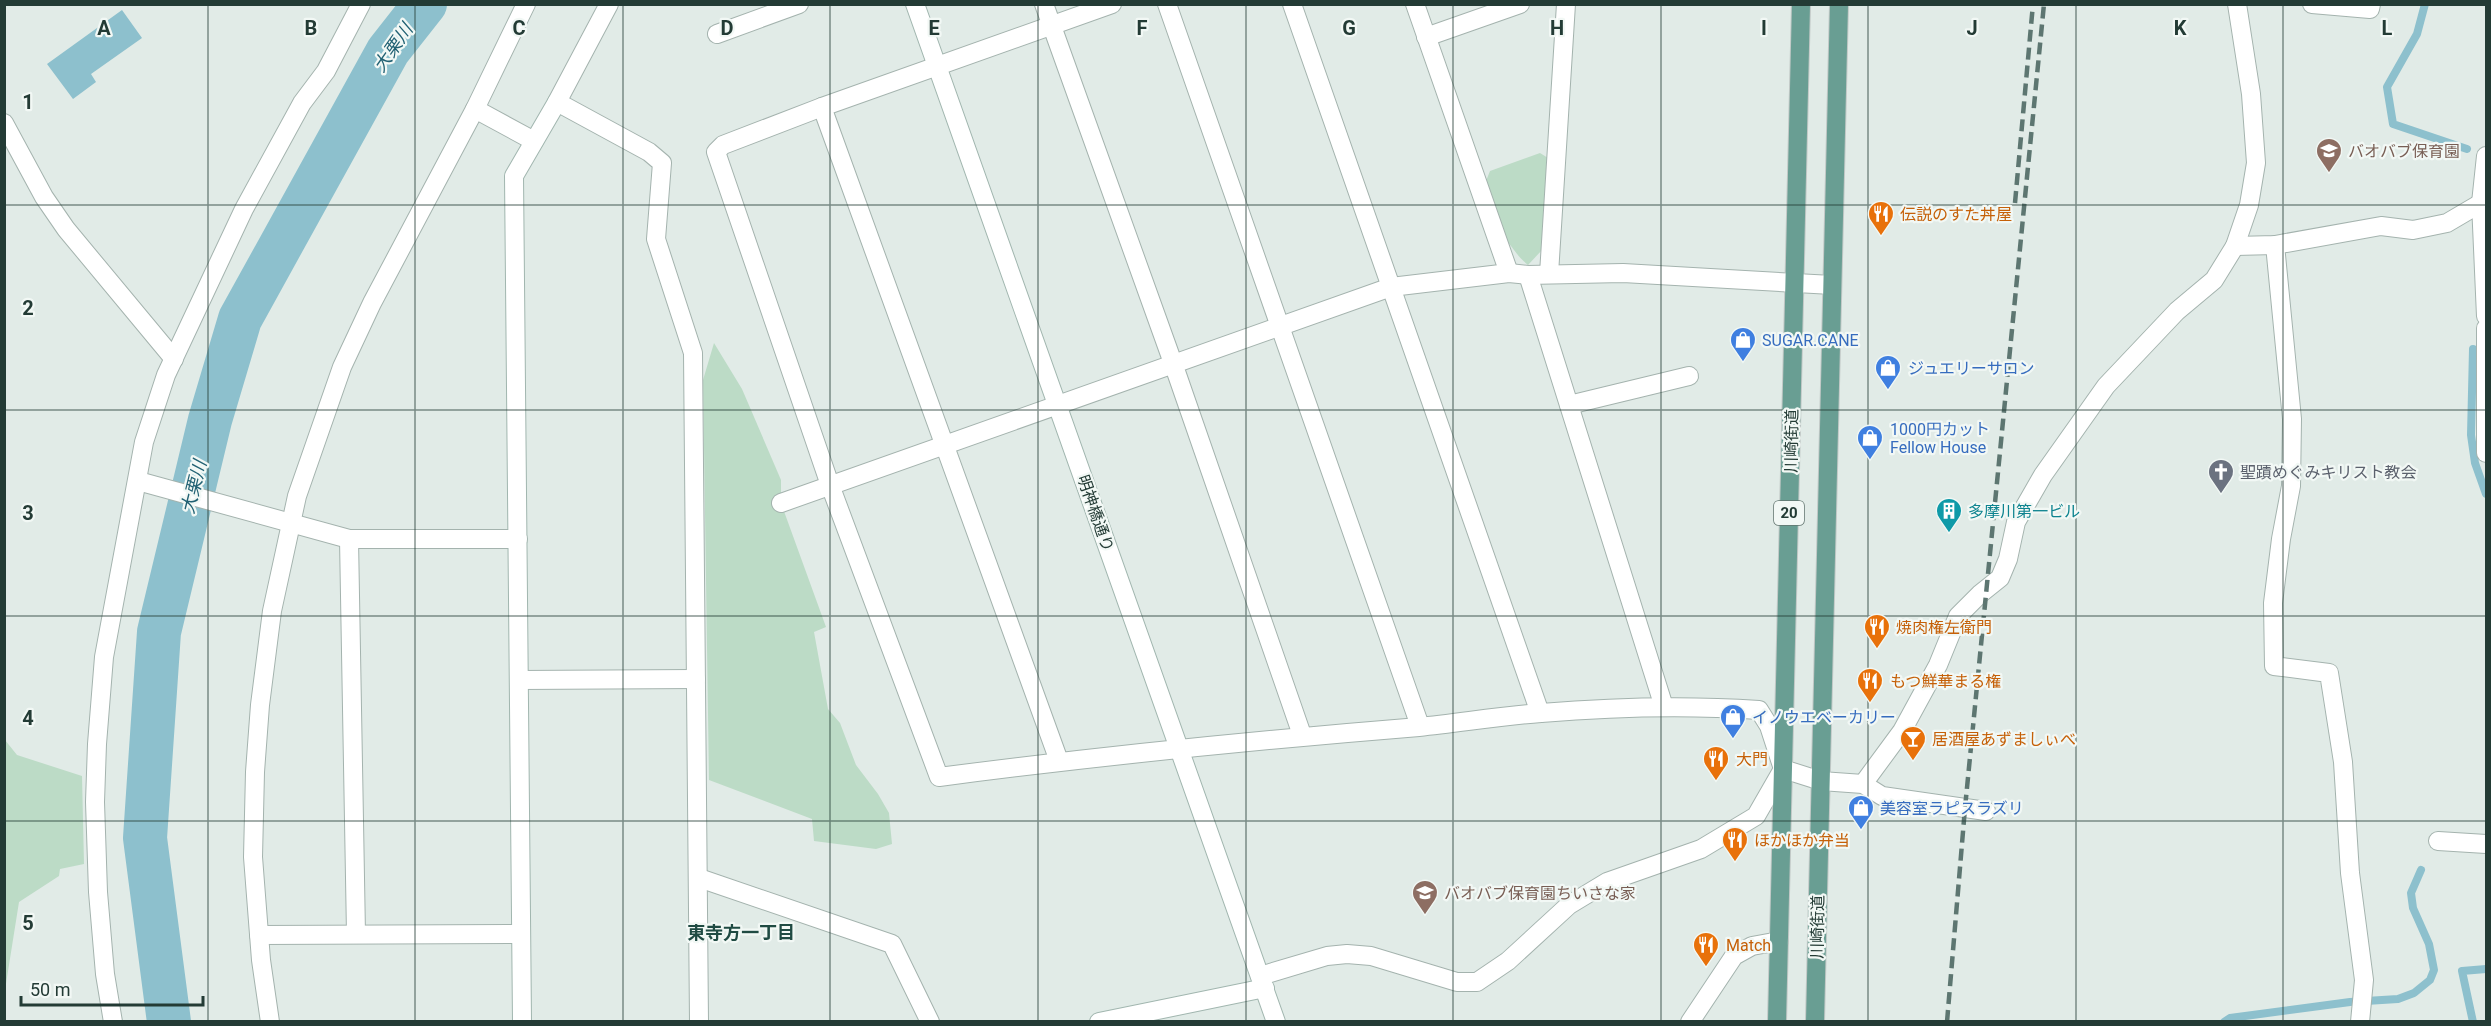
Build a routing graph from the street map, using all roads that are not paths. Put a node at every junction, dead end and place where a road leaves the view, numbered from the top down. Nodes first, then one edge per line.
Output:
1 (361, 4) edge
2 (526, 4) edge
3 (609, 4) edge
4 (799, 4) edge
5 (915, 4) edge
6 (1044, 4) edge
7 (1112, 4) edge
8 (1167, 4) edge
9 (1292, 4) edge
10 (1415, 4) edge
11 (1520, 4) edge
12 (1566, 4) edge
13 (1801, 4) edge
14 (1839, 4) edge
15 (2237, 4) edge
16 (2312, 4) edge
17 (2371, 4) edge
18 (1051, 26) junction
19 (717, 34) dead end
20 (1426, 37) junction
21 (937, 66) junction
22 (557, 102) junction
23 (822, 107) junction
24 (475, 110) junction
25 (4, 123) edge
26 (534, 141) junction
27 (2487, 156) edge
28 (2481, 203) junction
29 (2275, 245) junction
30 (2235, 246) junction
31 (1509, 273) junction
32 (1528, 274) junction
33 (1549, 274) junction
34 (1794, 283) junction
35 (1832, 285) junction
36 (1391, 287) junction
37 (2487, 316) edge
38 (1279, 326) junction
39 (2487, 328) edge
40 (174, 359) junction
41 (1173, 363) junction
42 (1689, 375) dead end
43 (1058, 404) junction
44 (1569, 405) junction
45 (943, 445) junction
46 (2487, 453) edge
47 (141, 482) junction
48 (830, 485) junction
49 (781, 503) dead end
50 (287, 521) junction
51 (349, 539) junction
52 (518, 539) junction
53 (696, 679) junction
54 (519, 680) junction
55 (1664, 706) junction
56 (1540, 713) junction
57 (1420, 726) junction
58 (1302, 735) junction
59 (1179, 748) junction
60 (1059, 761) junction
61 (1783, 769) junction
62 (1821, 782) junction
63 (1863, 784) junction
64 (1986, 811) dead end
65 (2438, 841) dead end
66 (2487, 844) edge
67 (699, 878) junction
68 (356, 934) junction
69 (520, 934) junction
70 (259, 935) junction
71 (1779, 941) junction
72 (1262, 982) junction
73 (113, 1022) edge
74 (270, 1022) edge
75 (522, 1022) edge
76 (699, 1022) edge
77 (930, 1022) edge
78 (1099, 1022) edge
79 (1276, 1022) edge
80 (1690, 1022) edge
81 (1777, 1022) edge
82 (1815, 1022) edge
83 (2360, 1022) edge

1 - 40 street
2 - 24 street
3 - 22 street
4 - 19 street
5 - 21 street, 明神橋通り
6 - 18 street
7 - 18 street
8 - 38 street
9 - 36 street
10 - 20 street
11 - 20 street
12 - 33 street
13 - 34 main road, 川崎街道 / 20
14 - 35 main road, 川崎街道 / 20
15 - 30 street
16 - 17 street
18 - 21 street
18 - 41 street
20 - 31 street
21 - 23 street
21 - 43 street, 明神橋通り
22 - 26 street
22 - 53 street
23 - 45 street
23 - 48 street
24 - 26 street
24 - 50 street
25 - 40 street
26 - 52 street
27 - 28 street
28 - 29 street
28 - 37 street
29 - 30 street
29 - 83 street
30 - 63 street
31 - 32 street
31 - 36 street
32 - 33 street
32 - 44 street
33 - 34 street
34 - 35 street
34 - 61 main road, 川崎街道 / 20
35 - 62 main road, 川崎街道 / 20
36 - 38 street
36 - 56 street
38 - 41 street
38 - 57 street
39 - 46 street
40 - 47 street
41 - 43 street
41 - 58 street
42 - 44 street
43 - 45 street
43 - 59 street, 明神橋通り
44 - 55 street
45 - 48 street
45 - 60 street
47 - 50 street
47 - 73 street
48 - 49 street
48 - 60 street
50 - 51 street
50 - 70 street
51 - 52 street
51 - 68 street
52 - 54 street
53 - 54 street
53 - 67 street
54 - 69 street
55 - 56 street
55 - 61 street
56 - 57 street
57 - 58 street
58 - 59 street
59 - 60 street
59 - 72 street, 明神橋通り
61 - 62 street
61 - 71 main road, 川崎街道 / 20
61 - 72 street
62 - 63 street
62 - 82 main road, 川崎街道 / 20
63 - 64 street
65 - 66 street
67 - 76 street
67 - 77 street
68 - 69 street
68 - 70 street
69 - 75 street
70 - 74 street
71 - 80 street
71 - 81 main road, 川崎街道 / 20
72 - 78 street
72 - 79 street, 明神橋通り

